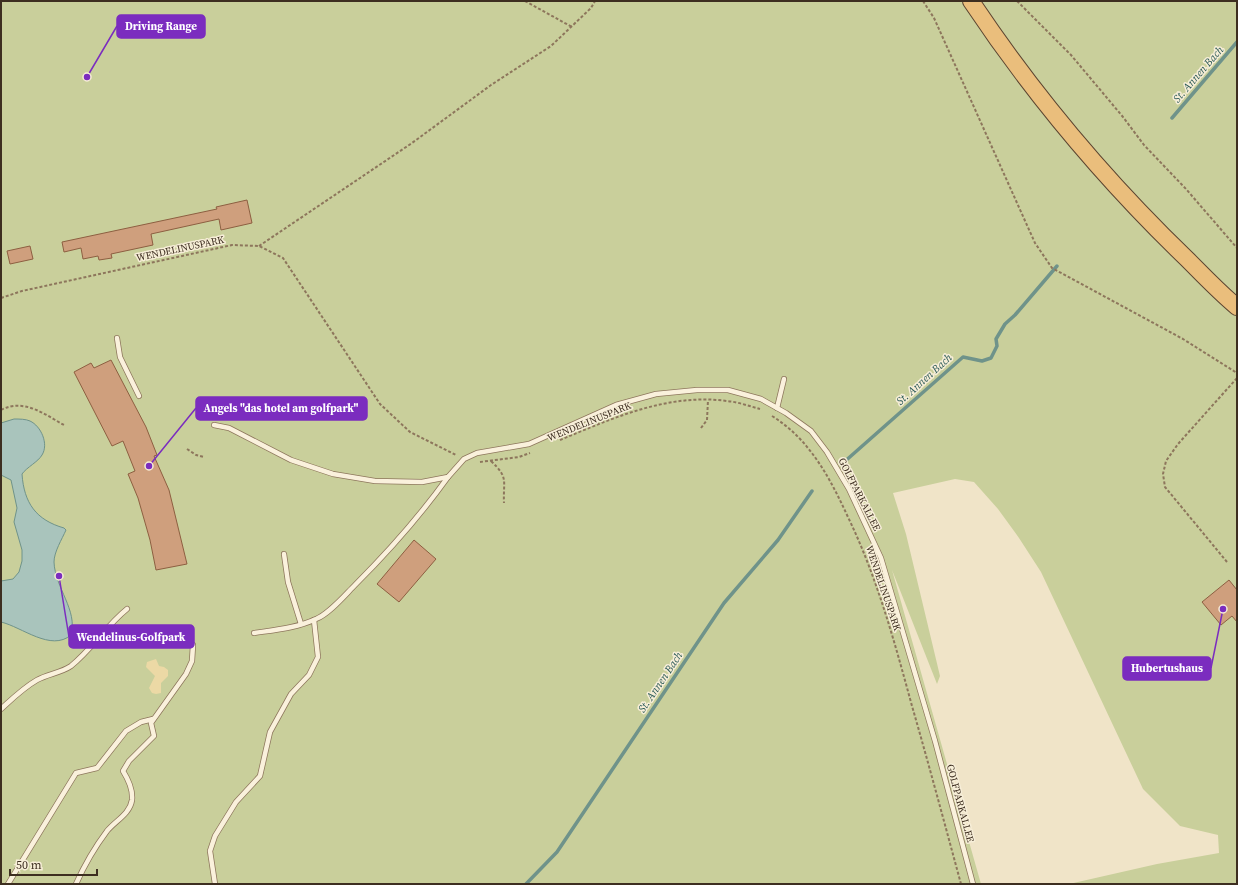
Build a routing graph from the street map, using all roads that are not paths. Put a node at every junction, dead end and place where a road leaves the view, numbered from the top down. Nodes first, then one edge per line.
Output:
1 (971, 1) edge
2 (1237, 307) edge
3 (117, 338) dead end
4 (784, 379) dead end
5 (139, 396) dead end
6 (776, 408) junction
7 (214, 425) dead end
8 (448, 476) junction
9 (284, 554) dead end
10 (127, 609) dead end
11 (314, 620) junction
12 (301, 624) junction
13 (254, 633) dead end
14 (193, 645) dead end
15 (1, 710) edge
16 (153, 720) junction
17 (8, 884) edge
18 (76, 884) edge
19 (215, 884) edge
20 (973, 884) edge

1 - 2 highway
3 - 5 lane
4 - 6 lane
6 - 8 lane, GOLFPARKALLEE
6 - 20 lane, GOLFPARKALLEE
7 - 8 lane
8 - 11 lane, GOLFPARKALLEE
9 - 12 lane
10 - 15 lane
11 - 12 lane, GOLFPARKALLEE
11 - 19 lane
12 - 13 lane, GOLFPARKALLEE
14 - 16 lane
16 - 17 lane
16 - 18 lane

